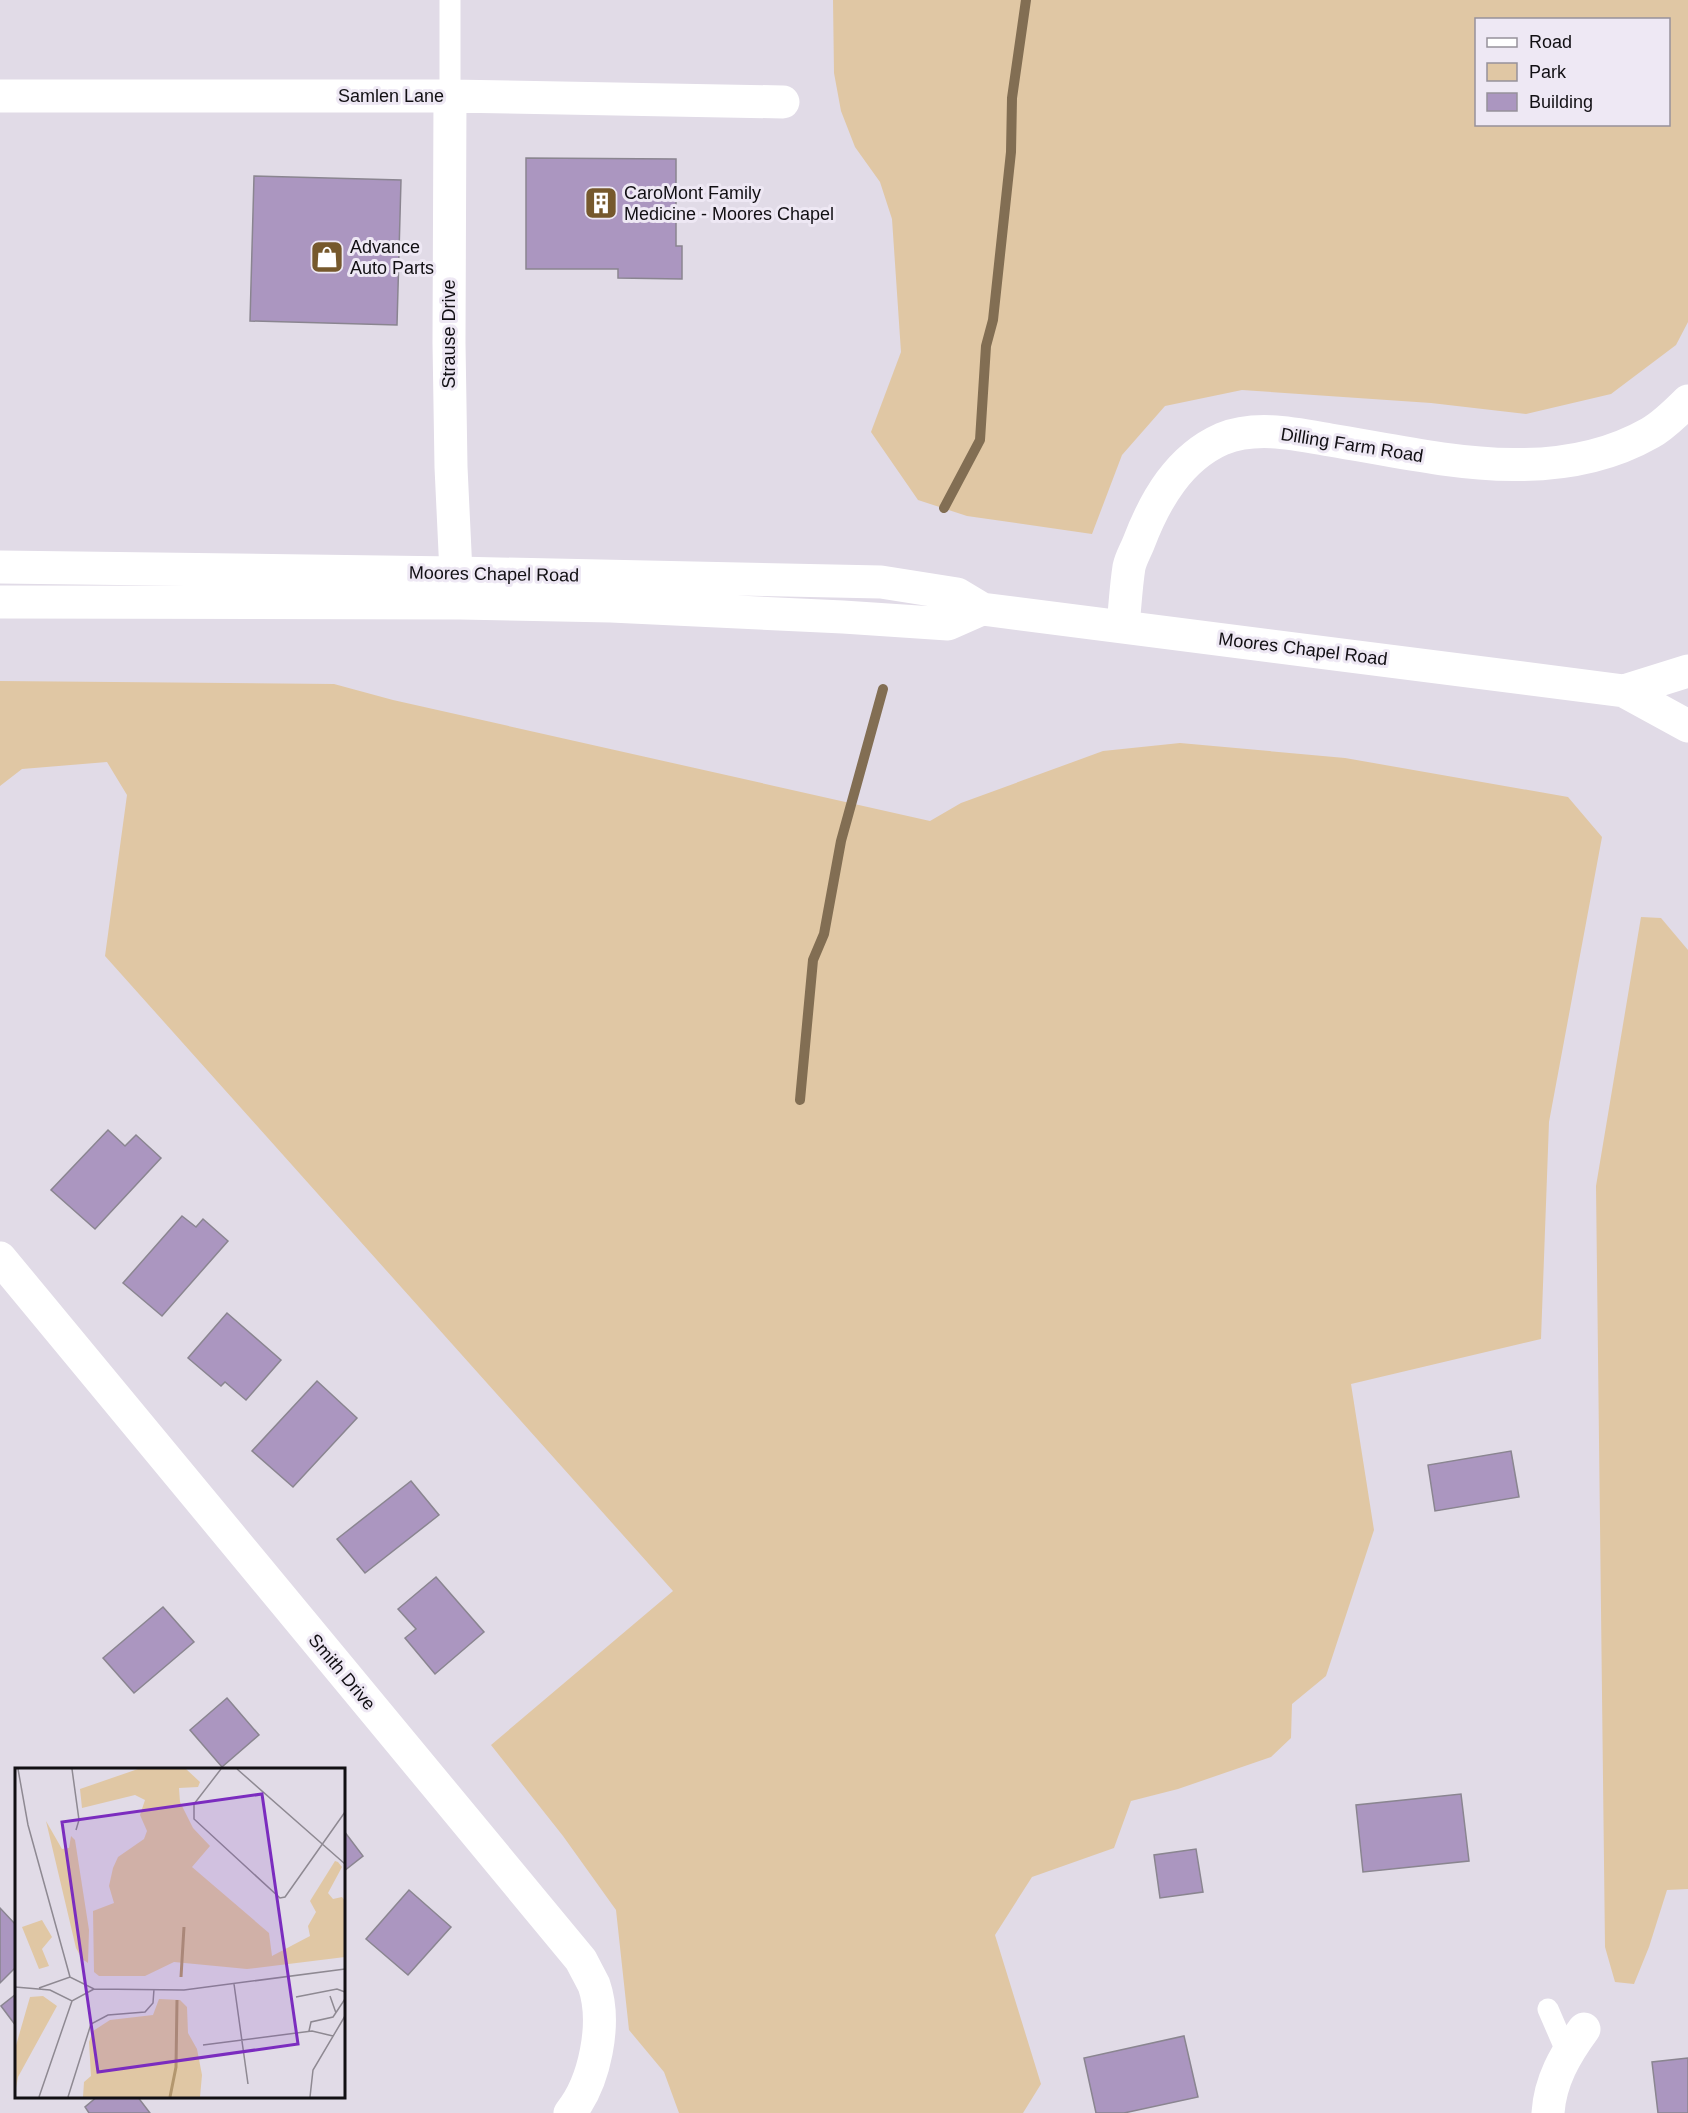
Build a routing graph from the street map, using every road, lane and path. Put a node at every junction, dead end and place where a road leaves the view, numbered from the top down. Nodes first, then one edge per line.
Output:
1 (450, 0) edge
2 (0, 96) edge
3 (450, 96) junction
4 (783, 102) dead end
5 (1688, 401) edge
6 (0, 567) edge
7 (456, 573) junction
8 (0, 602) edge
9 (982, 609) junction
10 (1123, 626) junction
11 (1688, 671) edge
12 (1624, 691) junction
13 (1688, 726) edge
14 (0, 1258) edge
15 (1548, 2009) dead end
16 (1576, 2041) joint
17 (570, 2113) edge
18 (1548, 2113) edge

1 - 3 lane
2 - 3 street, Samlen Lane
3 - 4 street, Samlen Lane
3 - 7 street, Strause Drive
5 - 10 street, Dilling Farm Road
6 - 7 street, Moores Chapel Road
7 - 9 street, Moores Chapel Road
8 - 9 street, Moores Chapel Road
9 - 10 street, Moores Chapel Road
10 - 12 street, Moores Chapel Road
11 - 12 street, Moores Chapel Road
12 - 13 street, Moores Chapel Road
14 - 17 street, Smith Drive
15 - 16 lane
16 - 18 street

